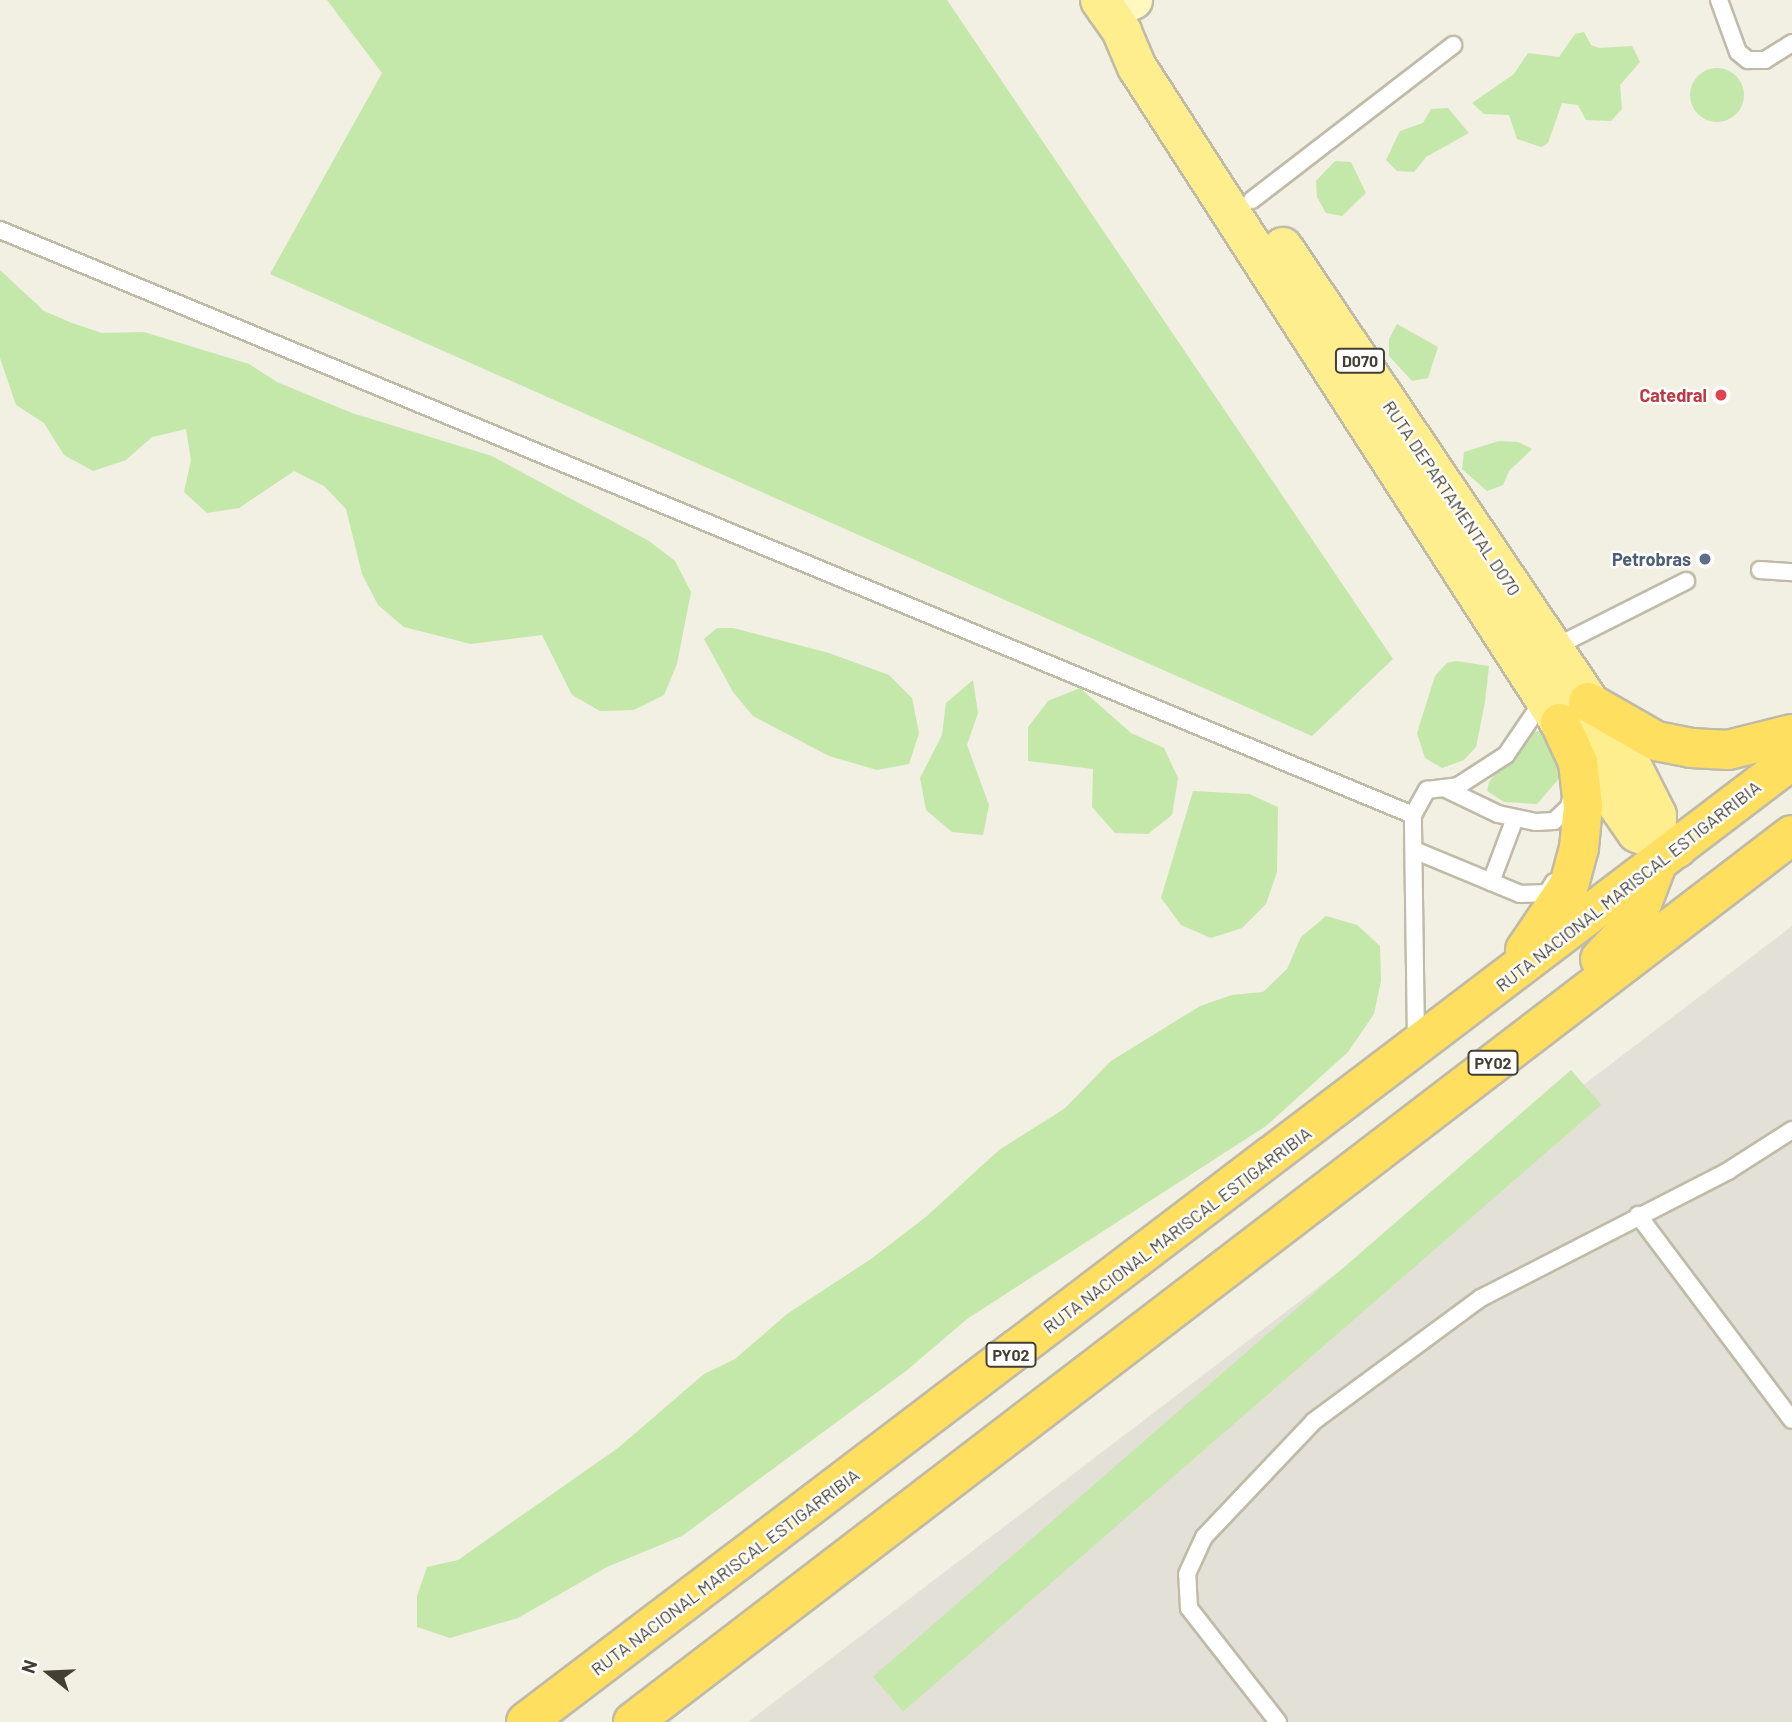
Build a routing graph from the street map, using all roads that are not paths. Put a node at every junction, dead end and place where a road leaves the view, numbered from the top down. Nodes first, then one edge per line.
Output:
1 (1719, 0) edge
2 (1115, 10) edge
3 (1792, 43) edge
4 (1453, 46) dead end
5 (1252, 200) junction
6 (0, 230) edge
7 (1760, 570) dead end
8 (1792, 572) edge
9 (1686, 581) dead end
10 (1553, 648) junction
11 (1564, 708) junction
12 (1792, 734) edge
13 (1792, 760) edge
14 (1578, 762) junction
15 (1444, 788) junction
16 (1583, 806) junction
17 (1792, 810) edge
18 (1413, 815) junction
19 (1515, 818) junction
20 (1792, 835) edge
21 (1414, 850) junction
22 (1664, 852) junction
23 (1490, 882) junction
24 (1495, 988) junction
25 (1416, 1049) junction
26 (1792, 1130) edge
27 (1638, 1215) junction
28 (1257, 1244) junction
29 (1792, 1420) edge
30 (526, 1722) edge
31 (633, 1722) edge
32 (1278, 1722) edge

1 - 3 lane
2 - 5 main road, RUTA DEPARTAMENTAL D070 / D070
2 - 11 main road, RUTA DEPARTAMENTAL D070 / D070
4 - 5 lane
5 - 10 main road, RUTA DEPARTAMENTAL D070 / D070
6 - 18 lane
7 - 8 lane
9 - 10 lane
10 - 11 main road, RUTA DEPARTAMENTAL D070 / D070
11 - 12 highway
11 - 14 highway
11 - 15 lane
11 - 22 main road, RUTA DEPARTAMENTAL D070 / D070
13 - 22 highway, RUTA NACIONAL MARISCAL ESTIGARRIBIA / PY02
14 - 16 highway
14 - 19 lane
15 - 18 lane
15 - 19 lane
16 - 23 lane
16 - 24 highway
17 - 22 highway
18 - 21 lane
19 - 23 lane
20 - 28 highway, PY02
21 - 23 lane
21 - 25 lane
22 - 24 highway, RUTA NACIONAL MARISCAL ESTIGARRIBIA / PY02
22 - 28 highway
24 - 25 highway, RUTA NACIONAL MARISCAL ESTIGARRIBIA / PY02
25 - 30 highway, RUTA NACIONAL MARISCAL ESTIGARRIBIA / PY02
26 - 27 lane
27 - 29 lane
27 - 32 lane
28 - 31 highway, PY02

